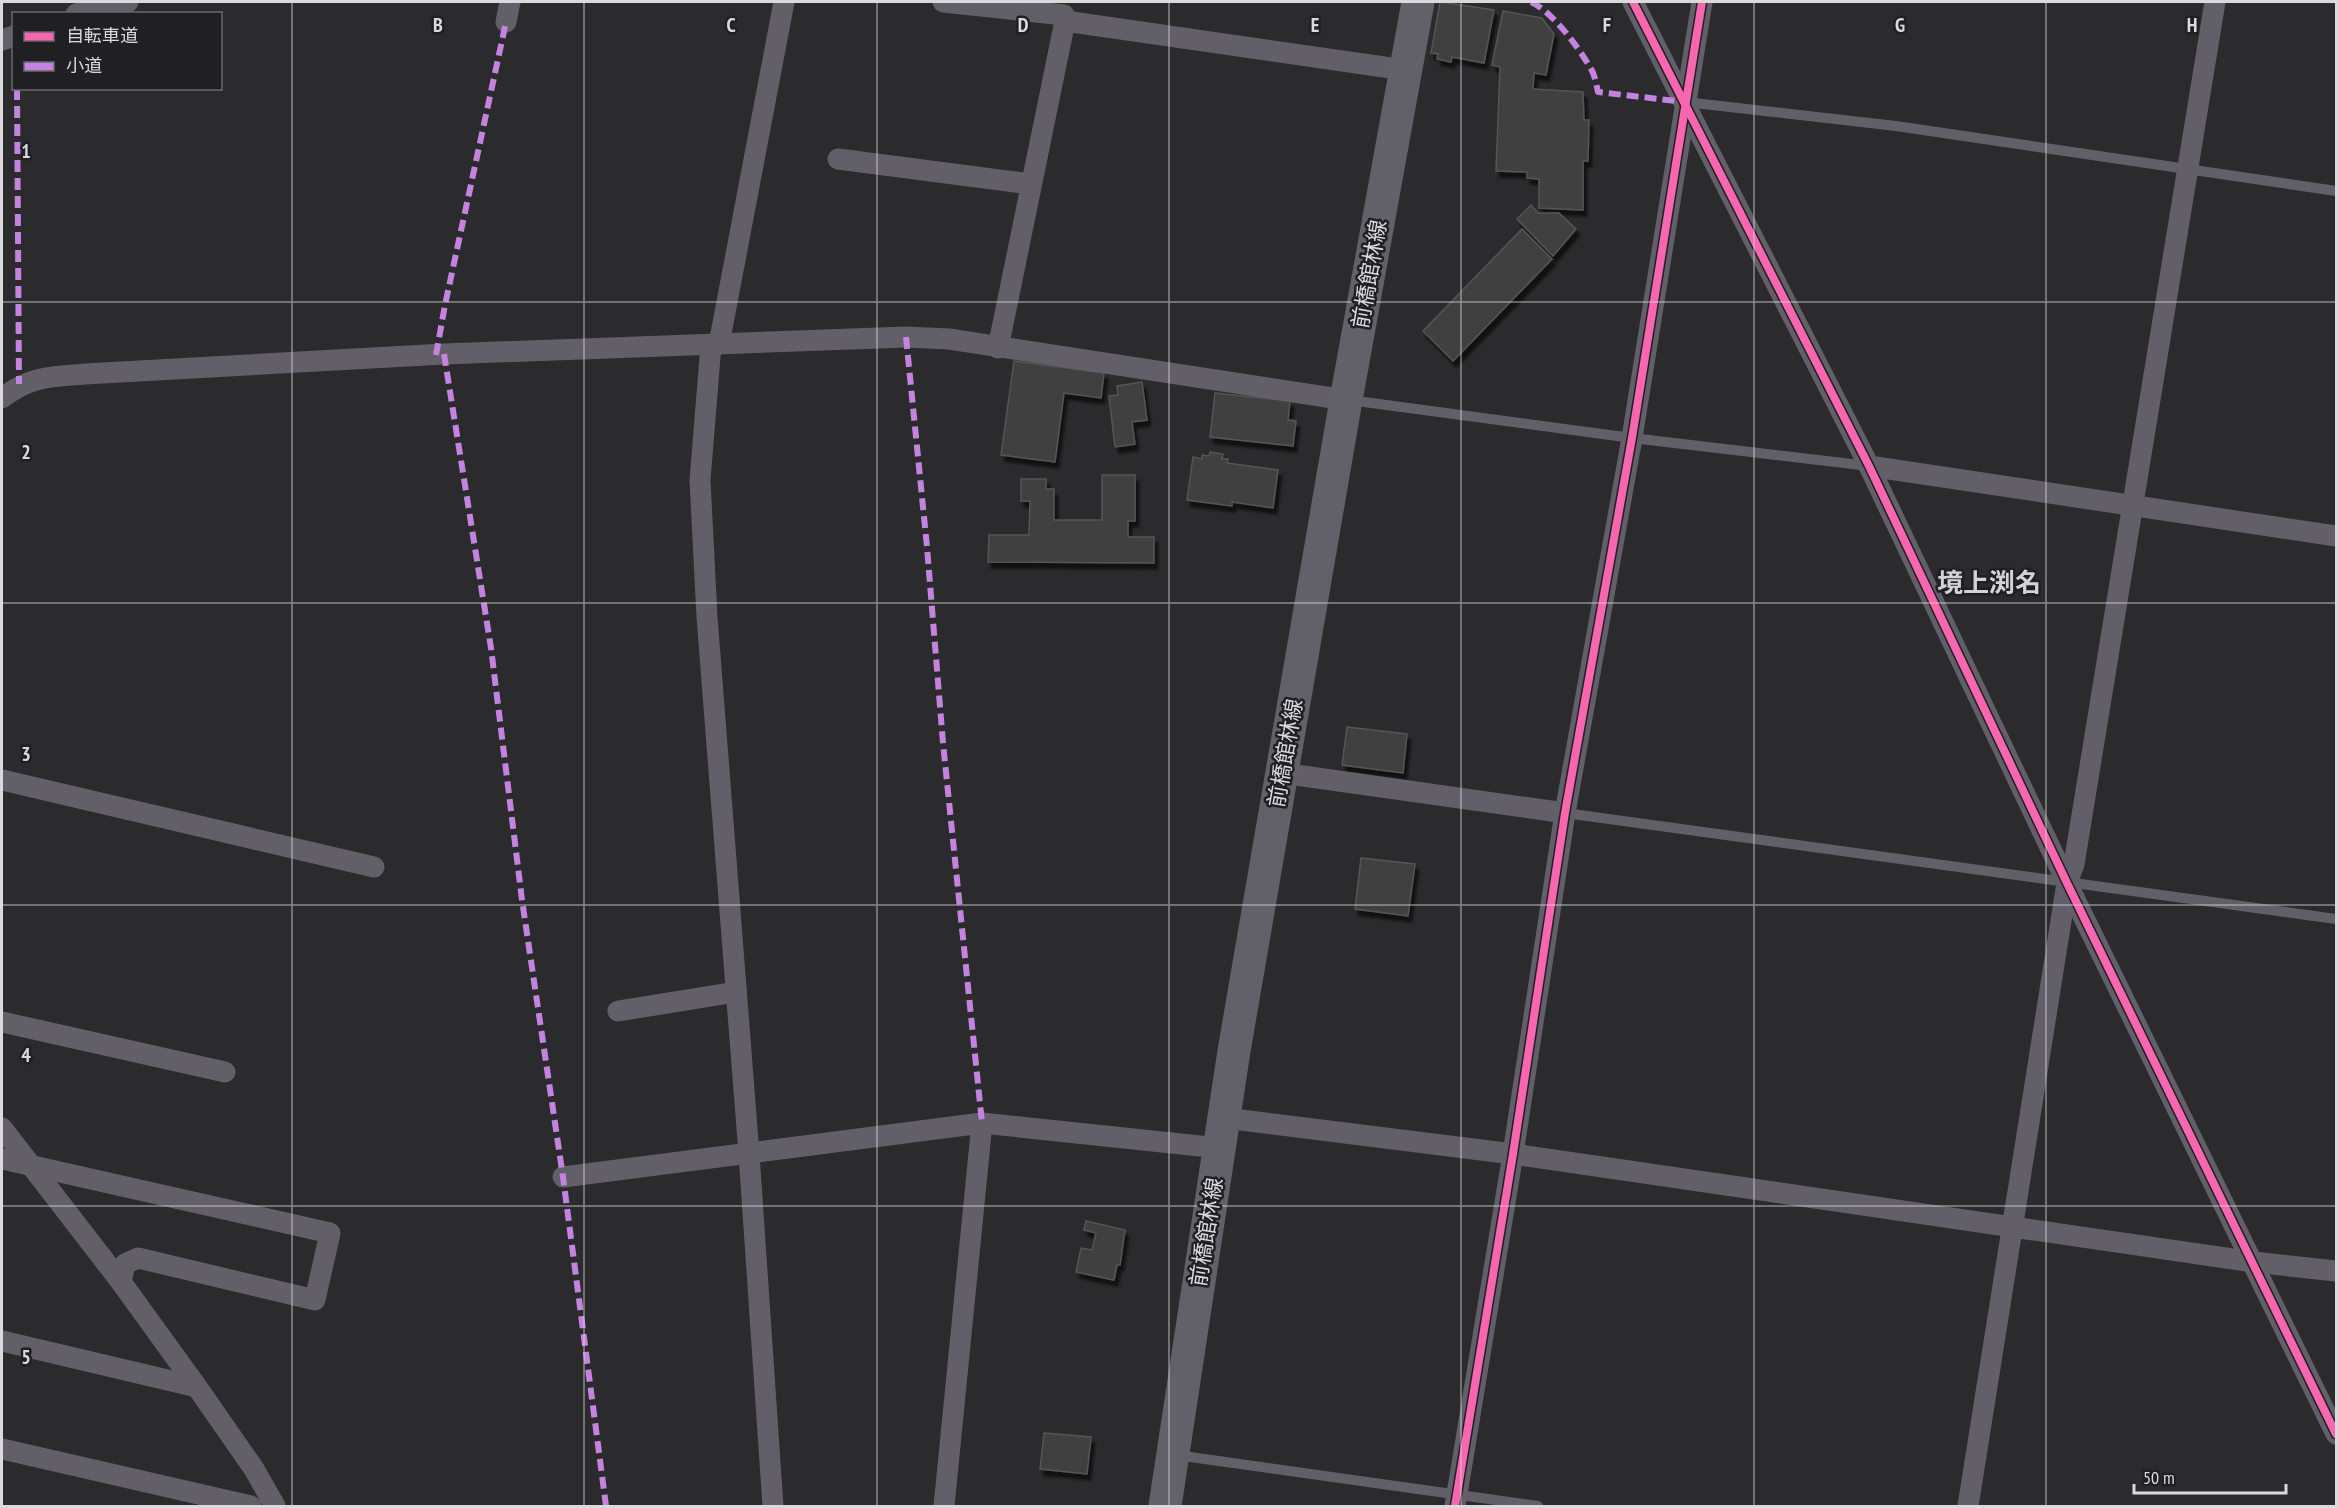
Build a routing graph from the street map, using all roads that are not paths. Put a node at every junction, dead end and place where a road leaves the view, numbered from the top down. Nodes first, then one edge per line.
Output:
1 (128, 2) edge
2 (784, 2) edge
3 (943, 2) edge
4 (1418, 2) edge
5 (1634, 2) edge
6 (1702, 2) edge
7 (2215, 2) edge
8 (88, 7) edge
9 (1065, 12) edge
10 (1405, 70) junction
11 (1685, 102) junction
12 (838, 159) dead end
13 (2187, 170) junction
14 (1031, 184) junction
15 (2337, 190) edge
16 (715, 345) junction
17 (998, 348) junction
18 (2, 398) edge
19 (1346, 400) junction
20 (1632, 438) junction
21 (1869, 466) junction
22 (2132, 506) junction
23 (2337, 536) edge
24 (1282, 773) junction
25 (2, 780) edge
26 (1565, 813) junction
27 (374, 867) dead end
28 (2067, 884) junction
29 (2337, 919) edge
30 (736, 993) junction
31 (618, 1011) dead end
32 (2, 1022) edge
33 (225, 1072) dead end
34 (982, 1123) junction
35 (2, 1128) edge
36 (1222, 1133) junction
37 (749, 1154) junction
38 (1513, 1154) junction
39 (2, 1159) edge
40 (31, 1164) junction
41 (563, 1177) dead end
42 (2013, 1226) junction
43 (2253, 1262) junction
44 (2337, 1272) edge
45 (121, 1282) junction
46 (2, 1341) edge
47 (197, 1387) junction
48 (2337, 1434) edge
49 (2, 1449) edge
50 (1173, 1455) junction
51 (1456, 1501) edge
52 (251, 1506) edge
53 (275, 1506) edge
54 (773, 1506) edge
55 (944, 1506) edge
56 (1165, 1506) edge
57 (1538, 1506) edge
58 (1968, 1506) edge

1 - 8 street
2 - 16 street
3 - 9 street
4 - 10 main road, 前橋館林線
5 - 11 street
6 - 11 street
7 - 13 street
9 - 10 street
9 - 14 street
10 - 19 main road, 前橋館林線
11 - 13 lane
11 - 20 street
11 - 21 street
12 - 14 street
13 - 15 lane
13 - 22 street
14 - 17 street
16 - 17 street
16 - 18 street
16 - 30 street
17 - 19 street
19 - 20 lane
19 - 24 main road, 前橋館林線
20 - 21 lane
20 - 26 street
21 - 22 street
21 - 28 street
22 - 23 street
22 - 28 street
24 - 26 street
24 - 36 main road, 前橋館林線
25 - 27 street
26 - 28 lane
26 - 38 street
28 - 29 lane
28 - 42 street
28 - 43 street
30 - 31 street
30 - 37 street
32 - 33 street
34 - 36 street
34 - 37 street
34 - 55 street
35 - 40 street
36 - 38 street
36 - 50 main road, 前橋館林線
37 - 41 street
37 - 54 street
38 - 42 street
38 - 51 street
39 - 40 street
40 - 45 street
40 - 45 street
42 - 43 street
42 - 58 street
43 - 44 street
43 - 48 street
45 - 47 street
46 - 47 street
47 - 53 street
49 - 52 street
50 - 51 lane
50 - 56 main road, 前橋館林線
51 - 57 lane

